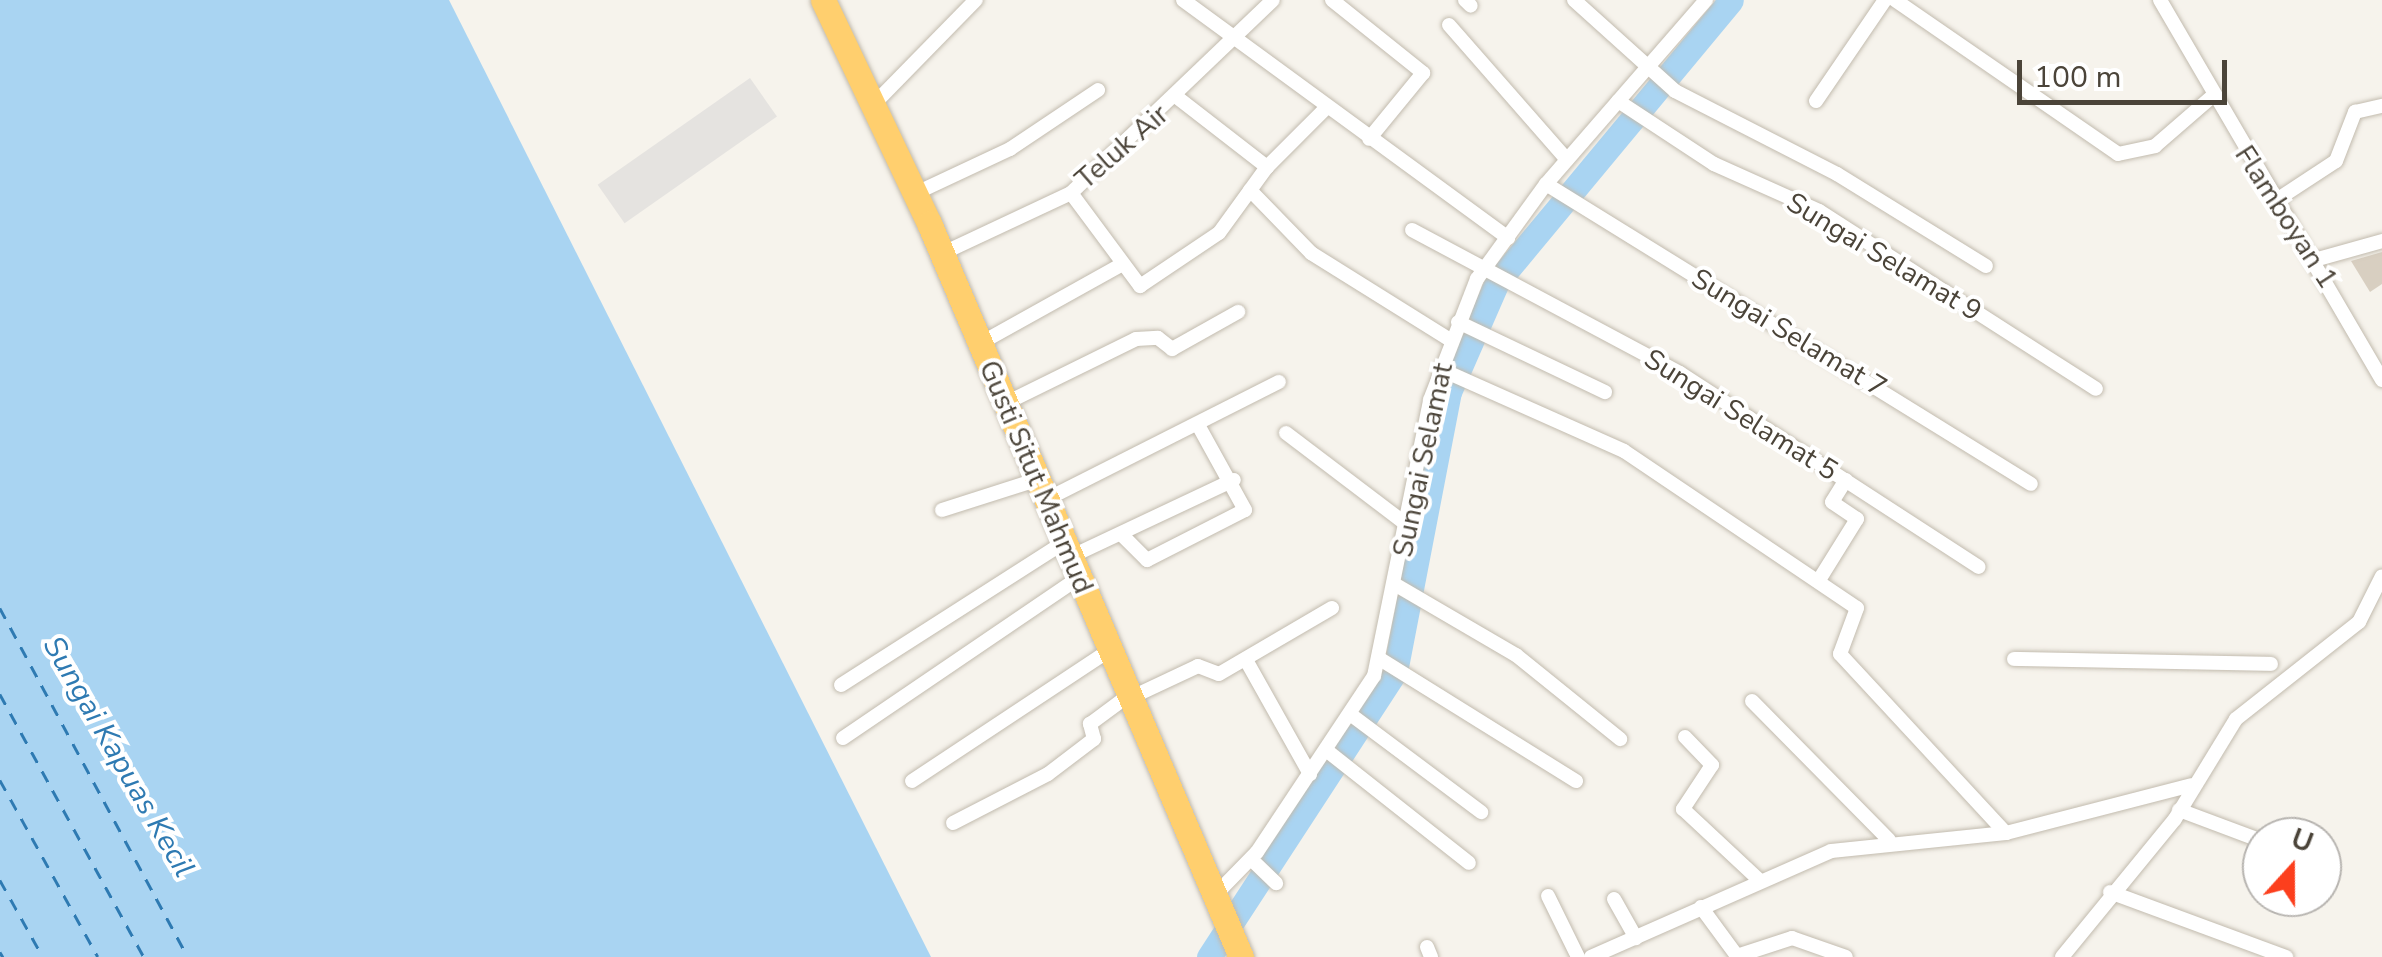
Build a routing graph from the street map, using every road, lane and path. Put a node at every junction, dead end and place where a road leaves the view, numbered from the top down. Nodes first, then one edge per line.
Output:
1 (823, 0) edge
2 (976, 0) edge
3 (1182, 0) edge
4 (1273, 0) edge
5 (1332, 0) edge
6 (1574, 0) edge
7 (1706, 0) edge
8 (1885, 0) edge
9 (1895, 0) edge
10 (2160, 0) edge
11 (1449, 25) dead end
12 (1240, 41) junction
13 (1654, 71) junction
14 (1098, 90) dead end
15 (2215, 94) junction
16 (1178, 98) junction
17 (1816, 102) dead end
18 (873, 106) junction
19 (1624, 106) junction
20 (2382, 106) edge
21 (1326, 108) junction
22 (1369, 139) junction
23 (1567, 160) junction
24 (1267, 167) junction
25 (1550, 188) junction
26 (1250, 190) junction
27 (1071, 192) junction
28 (914, 194) junction
29 (2278, 198) junction
30 (1412, 230) dead end
31 (1508, 238) junction
32 (2382, 240) edge
33 (941, 254) junction
34 (2318, 259) junction
35 (1119, 266) junction
36 (1986, 266) dead end
37 (1490, 271) junction
38 (1238, 312) dead end
39 (1469, 328) junction
40 (1450, 340) junction
41 (979, 344) junction
42 (1445, 371) junction
43 (2382, 380) edge
44 (1279, 382) dead end
45 (2096, 390) dead end
46 (1605, 392) dead end
47 (1004, 404) junction
48 (1198, 425) junction
49 (1286, 433) dead end
50 (1234, 480) junction
51 (1846, 480) junction
52 (2031, 484) dead end
53 (1040, 490) junction
54 (942, 510) dead end
55 (1407, 525) junction
56 (1121, 534) junction
57 (1071, 559) junction
58 (1979, 567) dead end
59 (2382, 576) edge
60 (1819, 580) junction
61 (1399, 588) junction
62 (2378, 602) edge
63 (1332, 608) dead end
64 (1110, 650) junction
65 (2014, 659) dead end
66 (1246, 660) junction
67 (1390, 666) junction
68 (2276, 684) junction
69 (842, 685) dead end
70 (1130, 696) junction
71 (1752, 702) dead end
72 (1354, 718) junction
73 (1684, 737) dead end
74 (843, 738) dead end
75 (1620, 739) dead end
76 (1329, 755) junction
77 (1310, 774) junction
78 (912, 781) dead end
79 (1576, 782) dead end
80 (2192, 785) junction
81 (2179, 810) junction
82 (1481, 812) dead end
83 (953, 823) dead end
84 (2006, 833) junction
85 (2242, 834) edge
86 (1889, 840) junction
87 (1469, 863) dead end
88 (1758, 879) junction
89 (2110, 892) junction
90 (1548, 896) dead end
91 (1219, 899) junction
92 (1614, 899) dead end
93 (1700, 907) junction
94 (1636, 938) junction
95 (1241, 957) edge
96 (1578, 957) edge
97 (1591, 957) edge
98 (1846, 957) edge
99 (2062, 957) edge
100 (2286, 957) edge

1 - 18 highway, Gusti Situt Mahmud
2 - 18 street
3 - 12 street
4 - 12 street, Teluk Air
5 - 22 street
6 - 13 street
7 - 13 street, Sungai Selamat
8 - 17 street
9 - 15 street
10 - 15 street, Flamboyan 1
11 - 23 street
12 - 16 street, Teluk Air
12 - 21 street
13 - 19 street, Sungai Selamat
13 - 36 street
14 - 28 street
15 - 29 street, Flamboyan 1
16 - 24 street
16 - 27 street, Teluk Air
18 - 28 highway, Gusti Situt Mahmud
19 - 23 street, Sungai Selamat
19 - 45 street, Sungai Selamat 9
20 - 29 street
21 - 22 street
21 - 24 street
22 - 31 street
23 - 25 street, Sungai Selamat
24 - 26 street
25 - 31 street, Sungai Selamat
25 - 52 street, Sungai Selamat 7
26 - 35 street
26 - 40 street
27 - 33 street, Teluk Air
27 - 35 street
28 - 33 highway, Gusti Situt Mahmud
29 - 34 street, Flamboyan 1
30 - 37 street, Sungai Selamat 5
31 - 37 street, Sungai Selamat
32 - 34 street
33 - 41 highway, Gusti Situt Mahmud
34 - 43 street, Flamboyan 1
35 - 41 street
37 - 39 street, Sungai Selamat
37 - 51 street, Sungai Selamat 5
38 - 47 street
39 - 40 street, Sungai Selamat
39 - 46 street
40 - 42 street, Sungai Selamat
41 - 47 highway, Gusti Situt Mahmud
42 - 55 street, Sungai Selamat
42 - 60 street
44 - 48 street
47 - 53 highway, Gusti Situt Mahmud
48 - 50 street
48 - 53 street
49 - 55 street
50 - 56 street
50 - 56 street
51 - 58 street, Sungai Selamat 5
51 - 60 street
53 - 54 street
53 - 57 highway, Gusti Situt Mahmud
55 - 61 street, Sungai Selamat
56 - 57 street
57 - 64 highway, Gusti Situt Mahmud
57 - 69 street
57 - 74 street
59 - 62 street
60 - 84 street
61 - 67 street, Sungai Selamat
61 - 75 street
62 - 68 street
63 - 66 street
64 - 70 highway, Gusti Situt Mahmud
64 - 78 street
65 - 68 street
66 - 70 street
66 - 77 street
67 - 72 street, Sungai Selamat
67 - 79 street
68 - 80 street
70 - 83 street
70 - 91 highway, Gusti Situt Mahmud
71 - 86 street
72 - 76 street, Sungai Selamat
72 - 82 street
73 - 88 street
76 - 77 street, Sungai Selamat
76 - 87 street
77 - 91 street, Sungai Selamat
80 - 81 street
80 - 84 street
81 - 85 street
81 - 89 street
84 - 86 street
86 - 88 street
88 - 93 street
89 - 99 street
89 - 100 street
90 - 96 street
91 - 95 highway, Gusti Situt Mahmud
92 - 94 street
93 - 94 street
93 - 98 street
94 - 97 street

